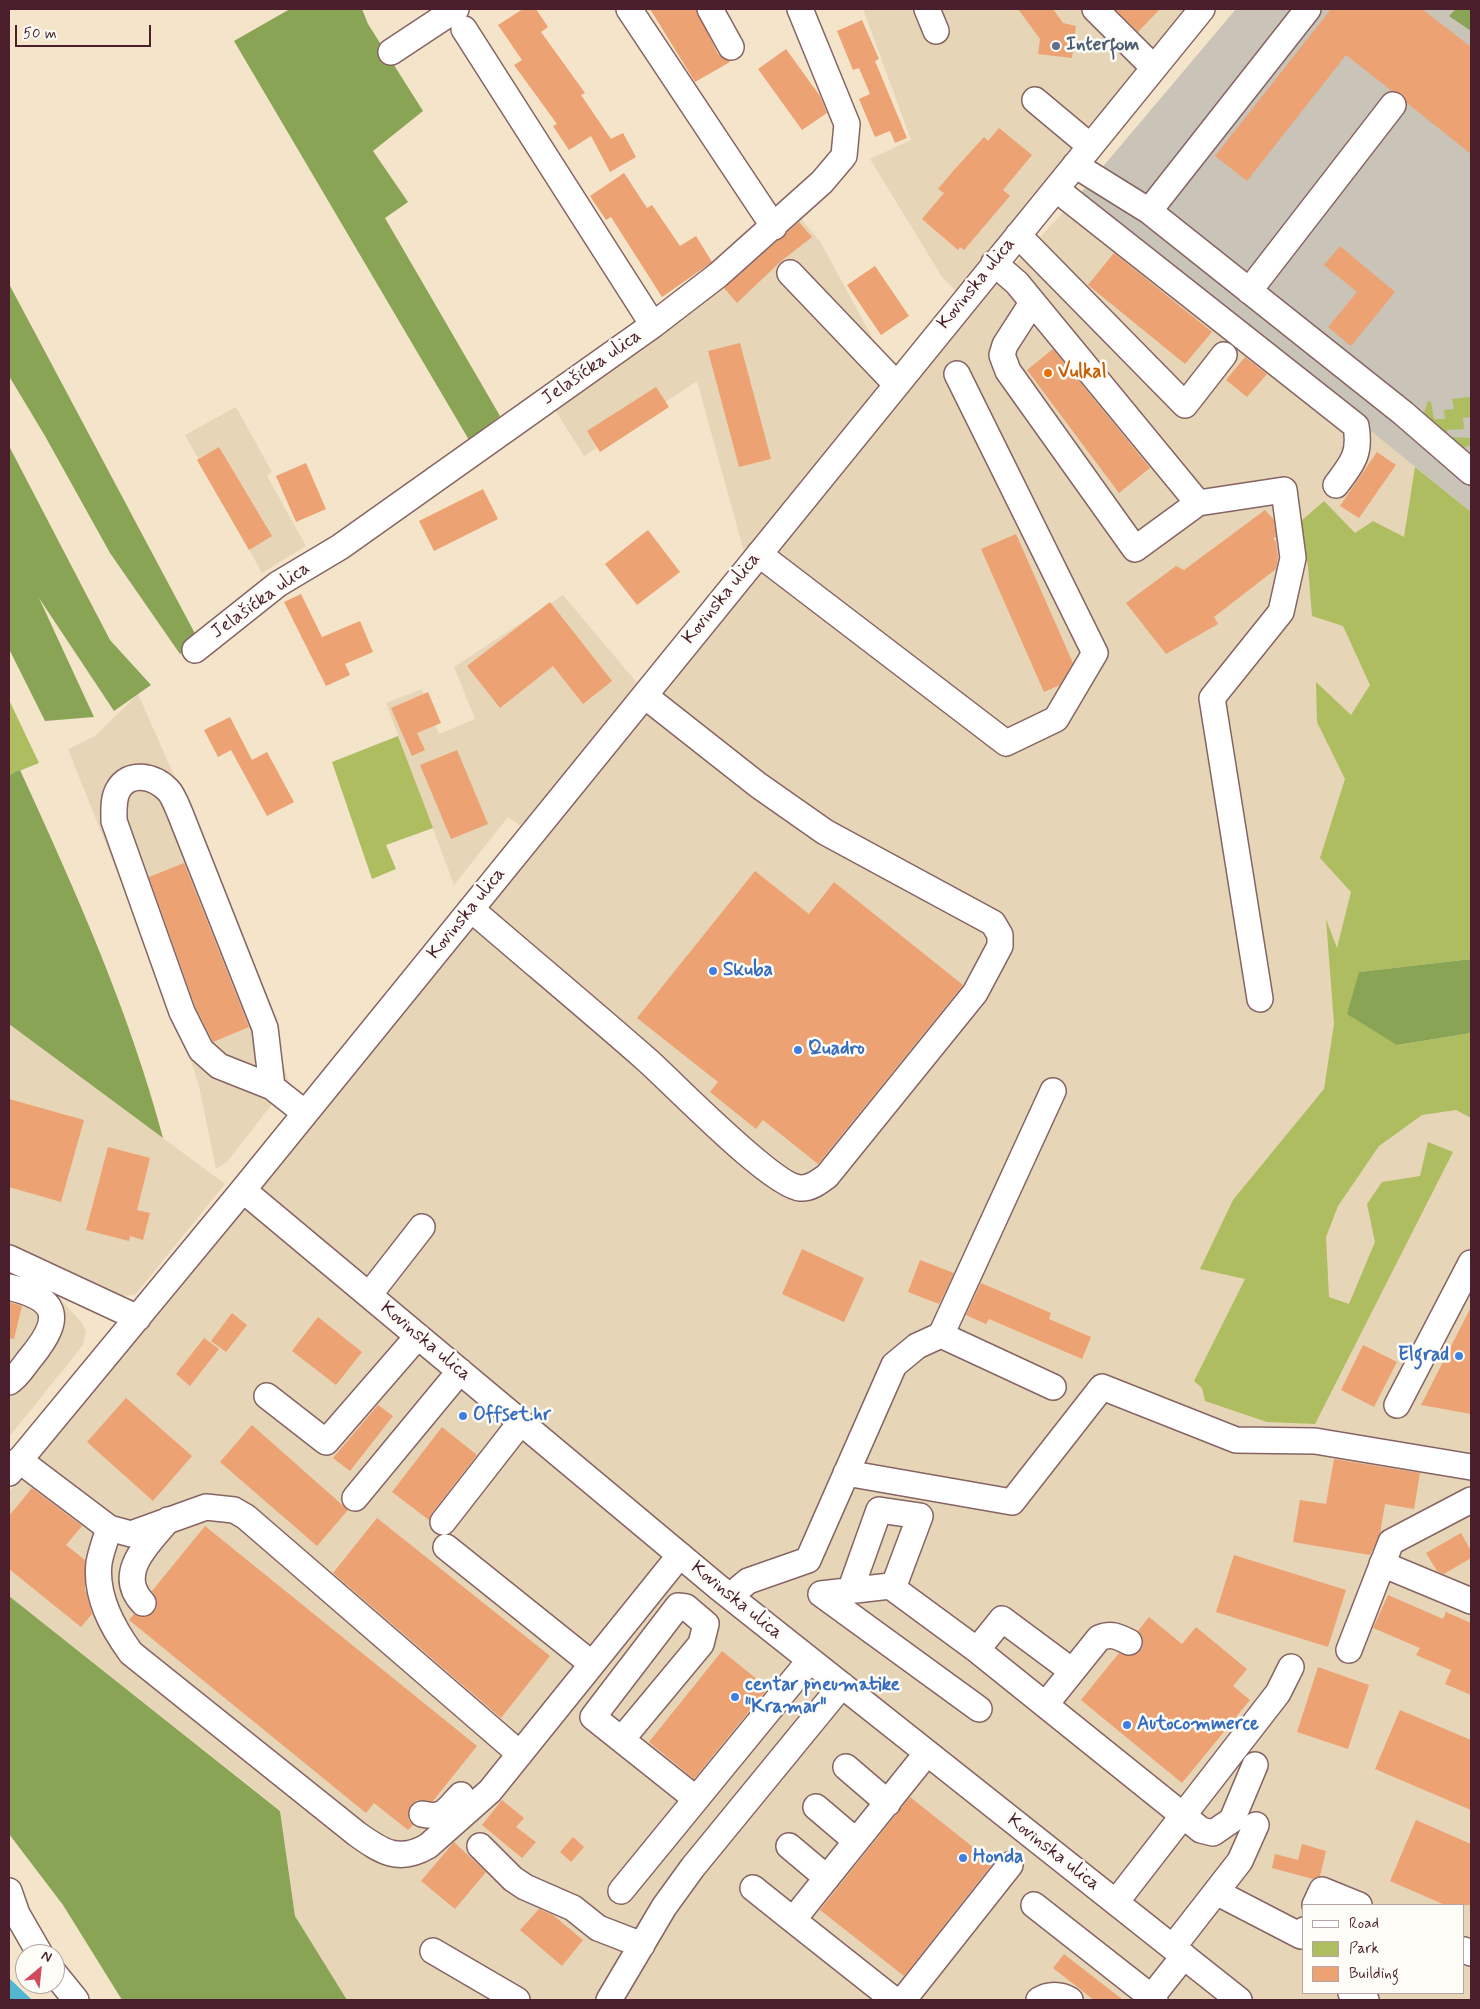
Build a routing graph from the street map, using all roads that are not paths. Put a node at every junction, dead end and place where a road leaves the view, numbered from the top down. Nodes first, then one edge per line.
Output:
1 (629, 9) edge
2 (710, 9) edge
3 (800, 9) edge
4 (1094, 9) edge
5 (1200, 9) edge
6 (1308, 9) edge
7 (460, 19) edge
8 (731, 47) dead end
9 (391, 52) dead end
10 (1154, 68) junction
11 (1035, 100) dead end
12 (1393, 105) dead end
13 (1083, 156) junction
14 (1056, 189) junction
15 (1149, 211) junction
16 (774, 227) junction
17 (1018, 234) junction
18 (994, 263) junction
19 (790, 273) dead end
20 (1249, 291) junction
21 (1032, 303) junction
22 (652, 325) junction
23 (1224, 355) dead end
24 (957, 374) dead end
25 (896, 384) junction
26 (1471, 472) edge
27 (1336, 485) dead end
28 (1198, 503) junction
29 (759, 554) junction
30 (195, 650) dead end
31 (644, 696) junction
32 (471, 909) junction
33 (1260, 999) dead end
34 (272, 1087) junction
35 (1053, 1091) dead end
36 (306, 1113) junction
37 (243, 1190) junction
38 (422, 1227) dead end
39 (9, 1258) edge
40 (1471, 1263) edge
41 (9, 1286) edge
42 (369, 1295) junction
43 (138, 1318) junction
44 (941, 1335) junction
45 (418, 1336) junction
46 (460, 1371) junction
47 (9, 1382) edge
48 (1053, 1387) dead end
49 (267, 1396) dead end
50 (1397, 1405) dead end
51 (521, 1422) junction
52 (14, 1467) edge
53 (1471, 1467) edge
54 (846, 1473) junction
55 (355, 1498) dead end
56 (1471, 1500) edge
57 (168, 1520) junction
58 (444, 1522) dead end
59 (109, 1528) junction
60 (446, 1547) dead end
61 (680, 1555) junction
62 (1382, 1564) junction
63 (708, 1579) junction
64 (893, 1588) junction
65 (850, 1591) junction
66 (730, 1596) junction
67 (1471, 1601) edge
68 (143, 1603) dead end
69 (686, 1607) junction
70 (1129, 1642) dead end
71 (977, 1650) junction
72 (1349, 1650) dead end
73 (810, 1660) junction
74 (592, 1664) junction
75 (1291, 1667) dead end
76 (1072, 1671) junction
77 (842, 1685) junction
78 (1046, 1704) junction
79 (979, 1709) dead end
80 (622, 1738) junction
81 (928, 1753) junction
82 (520, 1754) junction
83 (1255, 1765) dead end
84 (846, 1767) dead end
85 (490, 1792) junction
86 (696, 1799) junction
87 (888, 1803) junction
88 (816, 1807) dead end
89 (422, 1814) dead end
90 (1183, 1817) junction
91 (1256, 1825) dead end
92 (856, 1841) junction
93 (480, 1846) dead end
94 (789, 1846) dead end
95 (1010, 1865) dead end
96 (827, 1878) junction
97 (753, 1888) dead end
98 (9, 1891) edge
99 (621, 1891) dead end
100 (1216, 1892) junction
101 (1116, 1902) junction
102 (1315, 1904) edge
103 (1357, 1904) edge
104 (1034, 1905) dead end
105 (792, 1920) junction
106 (1302, 1935) edge
107 (34, 1944) edge
108 (642, 1945) junction
109 (433, 1951) dead end
110 (1178, 1952) junction
111 (65, 1986) edge
112 (1353, 1994) edge
113 (1152, 1999) edge
114 (76, 2000) edge
115 (516, 2000) edge
116 (609, 2000) edge
117 (1039, 2000) edge
118 (1070, 2000) edge
119 (1239, 2000) edge
120 (1366, 2000) edge

1 - 16 street
2 - 8 street
3 - 16 street, Jelašićka ulica
4 - 10 street
5 - 10 street, Kovinska ulica
6 - 15 street
7 - 9 street
7 - 22 street
10 - 13 street, Kovinska ulica
11 - 13 street
12 - 20 street
13 - 14 street, Kovinska ulica
13 - 15 street
14 - 17 street, Kovinska ulica
14 - 27 street
15 - 20 street
16 - 22 street, Jelašićka ulica
17 - 18 street, Kovinska ulica
17 - 23 street
18 - 21 street
18 - 25 street, Kovinska ulica
19 - 25 street
20 - 26 street
21 - 28 street
21 - 28 street
22 - 30 street, Jelašićka ulica
24 - 29 street
25 - 29 street, Kovinska ulica
28 - 33 street
29 - 31 street, Kovinska ulica
31 - 32 street, Kovinska ulica
31 - 32 street
32 - 36 street, Kovinska ulica
34 - 34 street
34 - 36 street
35 - 44 street
36 - 37 street, Kovinska ulica
37 - 42 street, Kovinska ulica
37 - 43 street, Kovinska ulica
38 - 42 street
39 - 43 street
40 - 50 street
41 - 47 street
42 - 45 street, Kovinska ulica
43 - 52 street, Kovinska ulica
44 - 48 street
44 - 54 street
45 - 46 street, Kovinska ulica
45 - 49 street
46 - 51 street, Kovinska ulica
46 - 55 street
51 - 58 street
51 - 61 street, Kovinska ulica
52 - 59 street
53 - 54 street
54 - 66 street
56 - 62 street
57 - 59 street
57 - 68 street
57 - 82 street
59 - 85 street
60 - 74 street
61 - 63 street, Kovinska ulica
61 - 74 street
62 - 67 street
62 - 72 street
63 - 66 street, Kovinska ulica
63 - 69 street
64 - 65 street
64 - 65 street
64 - 71 street
65 - 79 street
66 - 73 street, Kovinska ulica
69 - 80 street
69 - 80 street
70 - 76 street
71 - 76 street
71 - 78 street
73 - 77 street, Kovinska ulica
73 - 86 street
74 - 82 street
75 - 90 street
76 - 78 street
77 - 81 street, Kovinska ulica
77 - 108 street
78 - 90 street
80 - 86 street
81 - 87 street
81 - 101 street, Kovinska ulica
82 - 85 street
83 - 90 street
84 - 87 street
85 - 89 street
86 - 99 street
87 - 92 street
88 - 92 street
90 - 101 street
91 - 100 street
92 - 96 street
93 - 108 street
94 - 96 street
95 - 105 street
96 - 105 street
97 - 105 street
98 - 107 street
100 - 106 street
100 - 110 street
101 - 110 street, Kovinska ulica
102 - 103 street
104 - 113 street
108 - 116 street
109 - 115 street
110 - 113 street
110 - 119 street, Kovinska ulica
111 - 114 street
112 - 120 street
117 - 118 street

